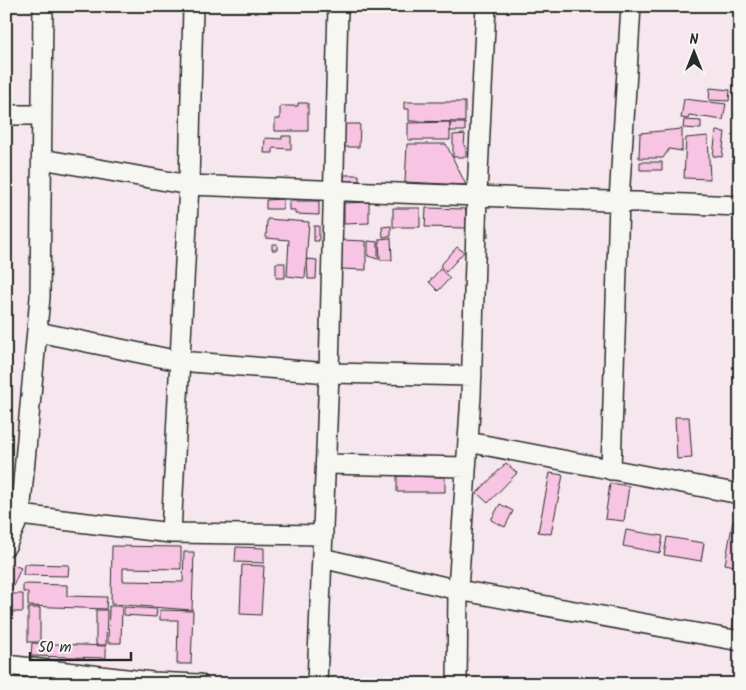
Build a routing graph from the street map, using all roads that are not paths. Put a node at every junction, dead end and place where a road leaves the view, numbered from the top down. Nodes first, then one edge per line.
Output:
1 (43, 6) edge
2 (193, 6) edge
3 (338, 6) edge
4 (486, 6) edge
5 (631, 6) edge
6 (41, 114) junction
7 (6, 115) edge
8 (42, 159) junction
9 (189, 185) junction
10 (332, 190) junction
11 (477, 194) junction
12 (619, 201) junction
13 (740, 206) edge
14 (38, 332) junction
15 (179, 361) junction
16 (329, 373) junction
17 (472, 376) junction
18 (468, 442) junction
19 (326, 464) junction
20 (466, 467) junction
21 (611, 470) junction
22 (740, 494) edge
23 (20, 515) junction
24 (171, 533) junction
25 (323, 535) junction
26 (6, 546) edge
27 (322, 558) junction
28 (458, 590) junction
29 (740, 642) edge
30 (6, 665) edge
31 (41, 676) edge
32 (152, 683) edge
33 (199, 684) edge
34 (316, 684) edge
35 (457, 684) edge

1 - 6 street
2 - 9 street
3 - 10 street
4 - 11 street
5 - 12 street
6 - 7 street
6 - 8 street
8 - 9 street
8 - 14 street
9 - 10 street
9 - 15 street
10 - 11 street
10 - 16 street
11 - 12 street
11 - 17 street
12 - 13 street
12 - 21 street
14 - 15 street
14 - 23 street
15 - 16 street
15 - 24 street
16 - 17 street
16 - 19 street
17 - 18 street
18 - 20 street
18 - 21 street
19 - 20 street
19 - 25 street
20 - 28 street
21 - 22 street
23 - 24 street
23 - 26 street
24 - 25 street
25 - 27 street
27 - 28 street
27 - 34 street
28 - 29 street
28 - 35 street
30 - 31 street
31 - 32 street
32 - 33 street

